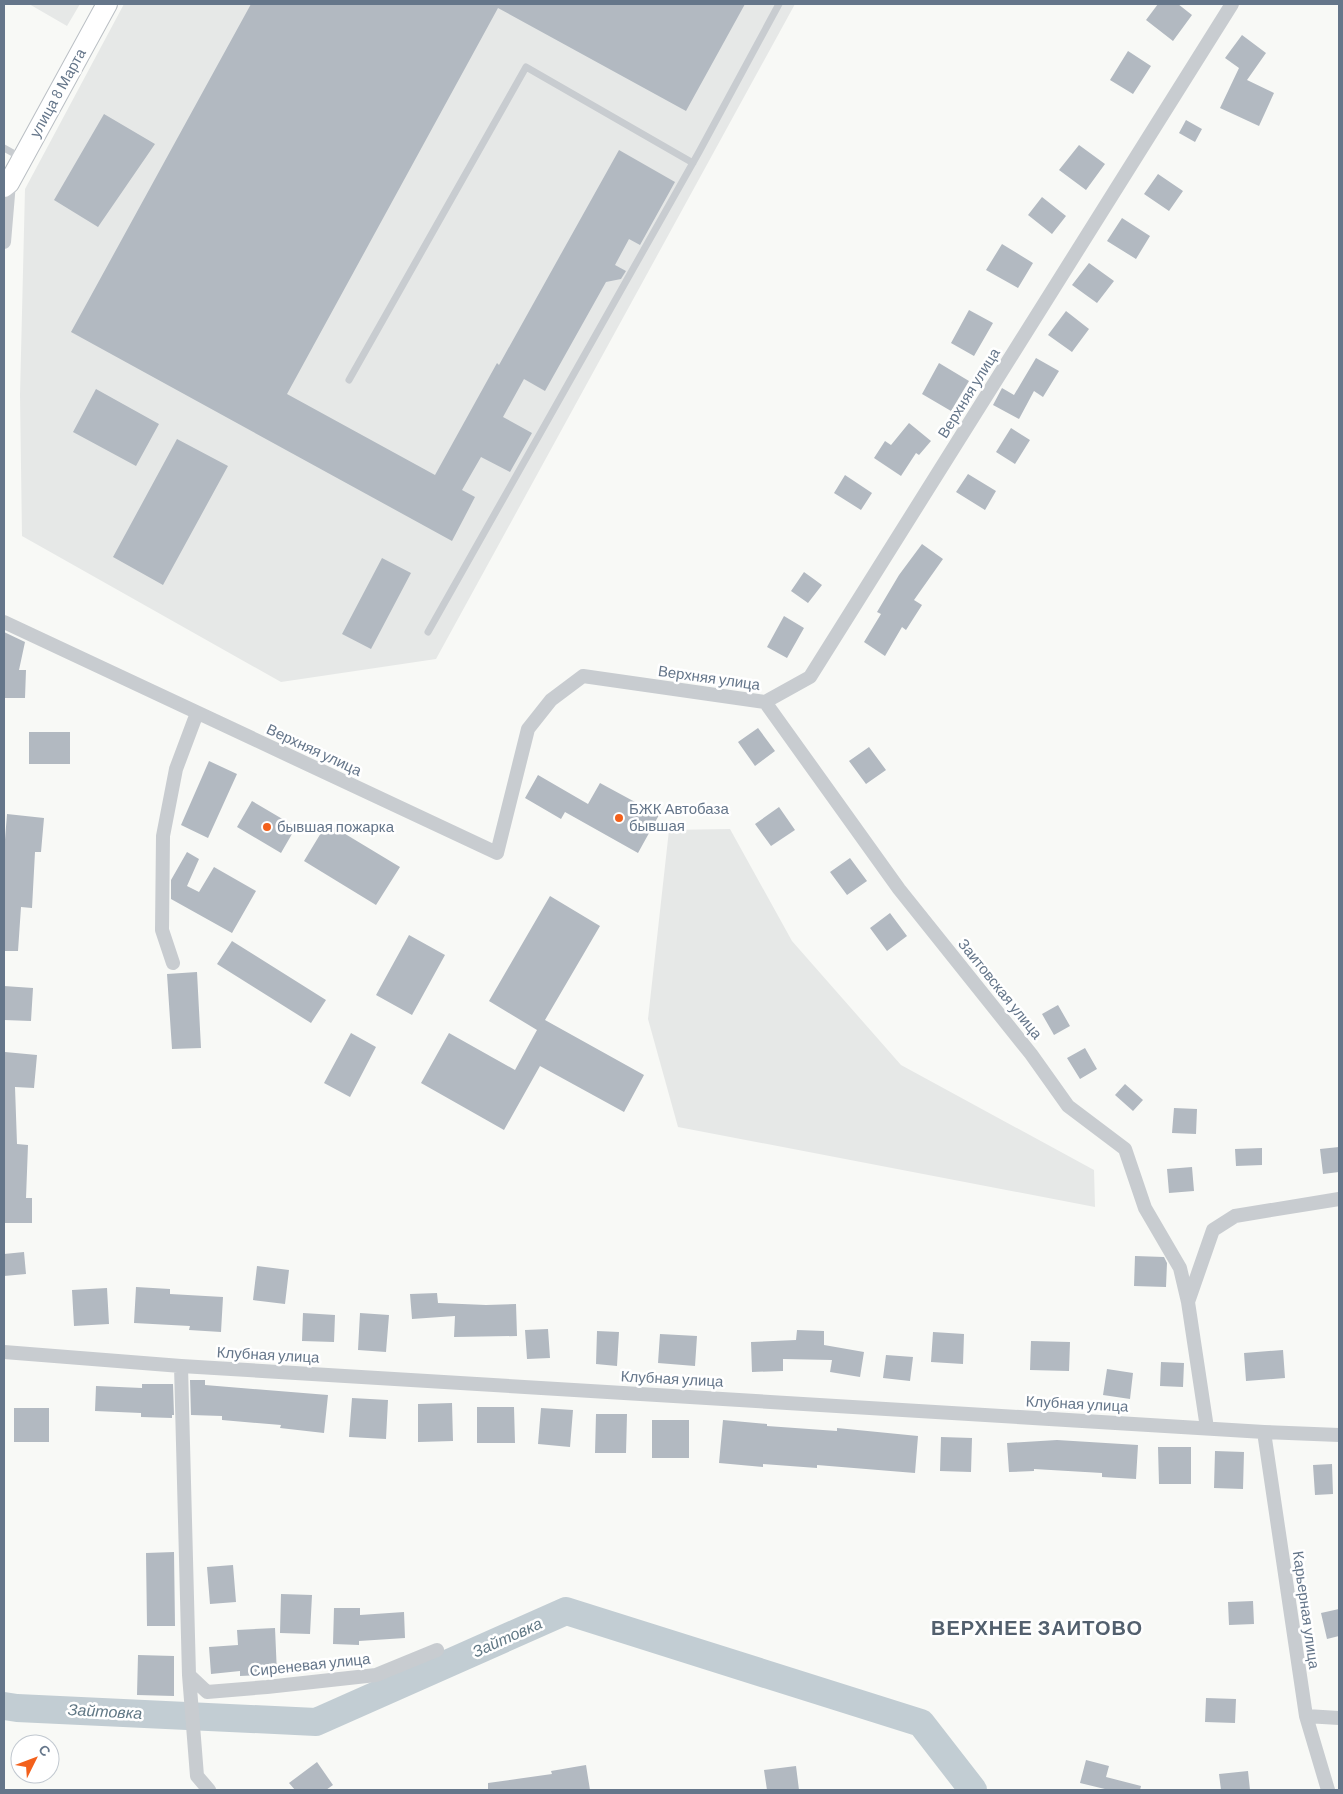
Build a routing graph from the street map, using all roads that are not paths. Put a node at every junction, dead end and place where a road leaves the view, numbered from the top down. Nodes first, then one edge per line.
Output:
1 (107, 4) edge
2 (779, 4) edge
3 (1232, 4) edge
4 (4, 148) edge
5 (23, 158) junction
6 (694, 163) junction
7 (6, 185) edge
8 (4, 242) edge
9 (349, 380) dead end
10 (4, 622) edge
11 (428, 632) dead end
12 (765, 702) junction
13 (197, 712) junction
14 (174, 963) dead end
15 (1339, 1199) edge
16 (1188, 1302) junction
17 (4, 1352) edge
18 (181, 1366) junction
19 (1207, 1428) junction
20 (1264, 1432) junction
21 (1339, 1435) edge
22 (437, 1650) dead end
23 (189, 1675) junction
24 (1306, 1716) junction
25 (1339, 1718) edge
26 (209, 1790) edge
27 (1328, 1790) edge

1 - 5 main road, улица 8 Марта
2 - 6 lane
3 - 12 street, Верхняя улица
4 - 5 lane
5 - 7 main road, улица 8 Марта
6 - 9 lane
6 - 11 lane
7 - 8 street
10 - 13 street, Верхняя улица
12 - 13 street, Верхняя улица
12 - 16 street, Заитовская улица
13 - 14 street
15 - 16 street, Заитовская улица
16 - 19 street, Заитовская улица
17 - 18 street, Клубная улица
18 - 19 street, Клубная улица
18 - 23 street
19 - 20 street, Клубная улица
20 - 21 street, Клубная улица
20 - 24 street, Карьерная улица
22 - 23 street, Сиреневая улица
23 - 26 street
24 - 25 street
24 - 27 street, Карьерная улица

